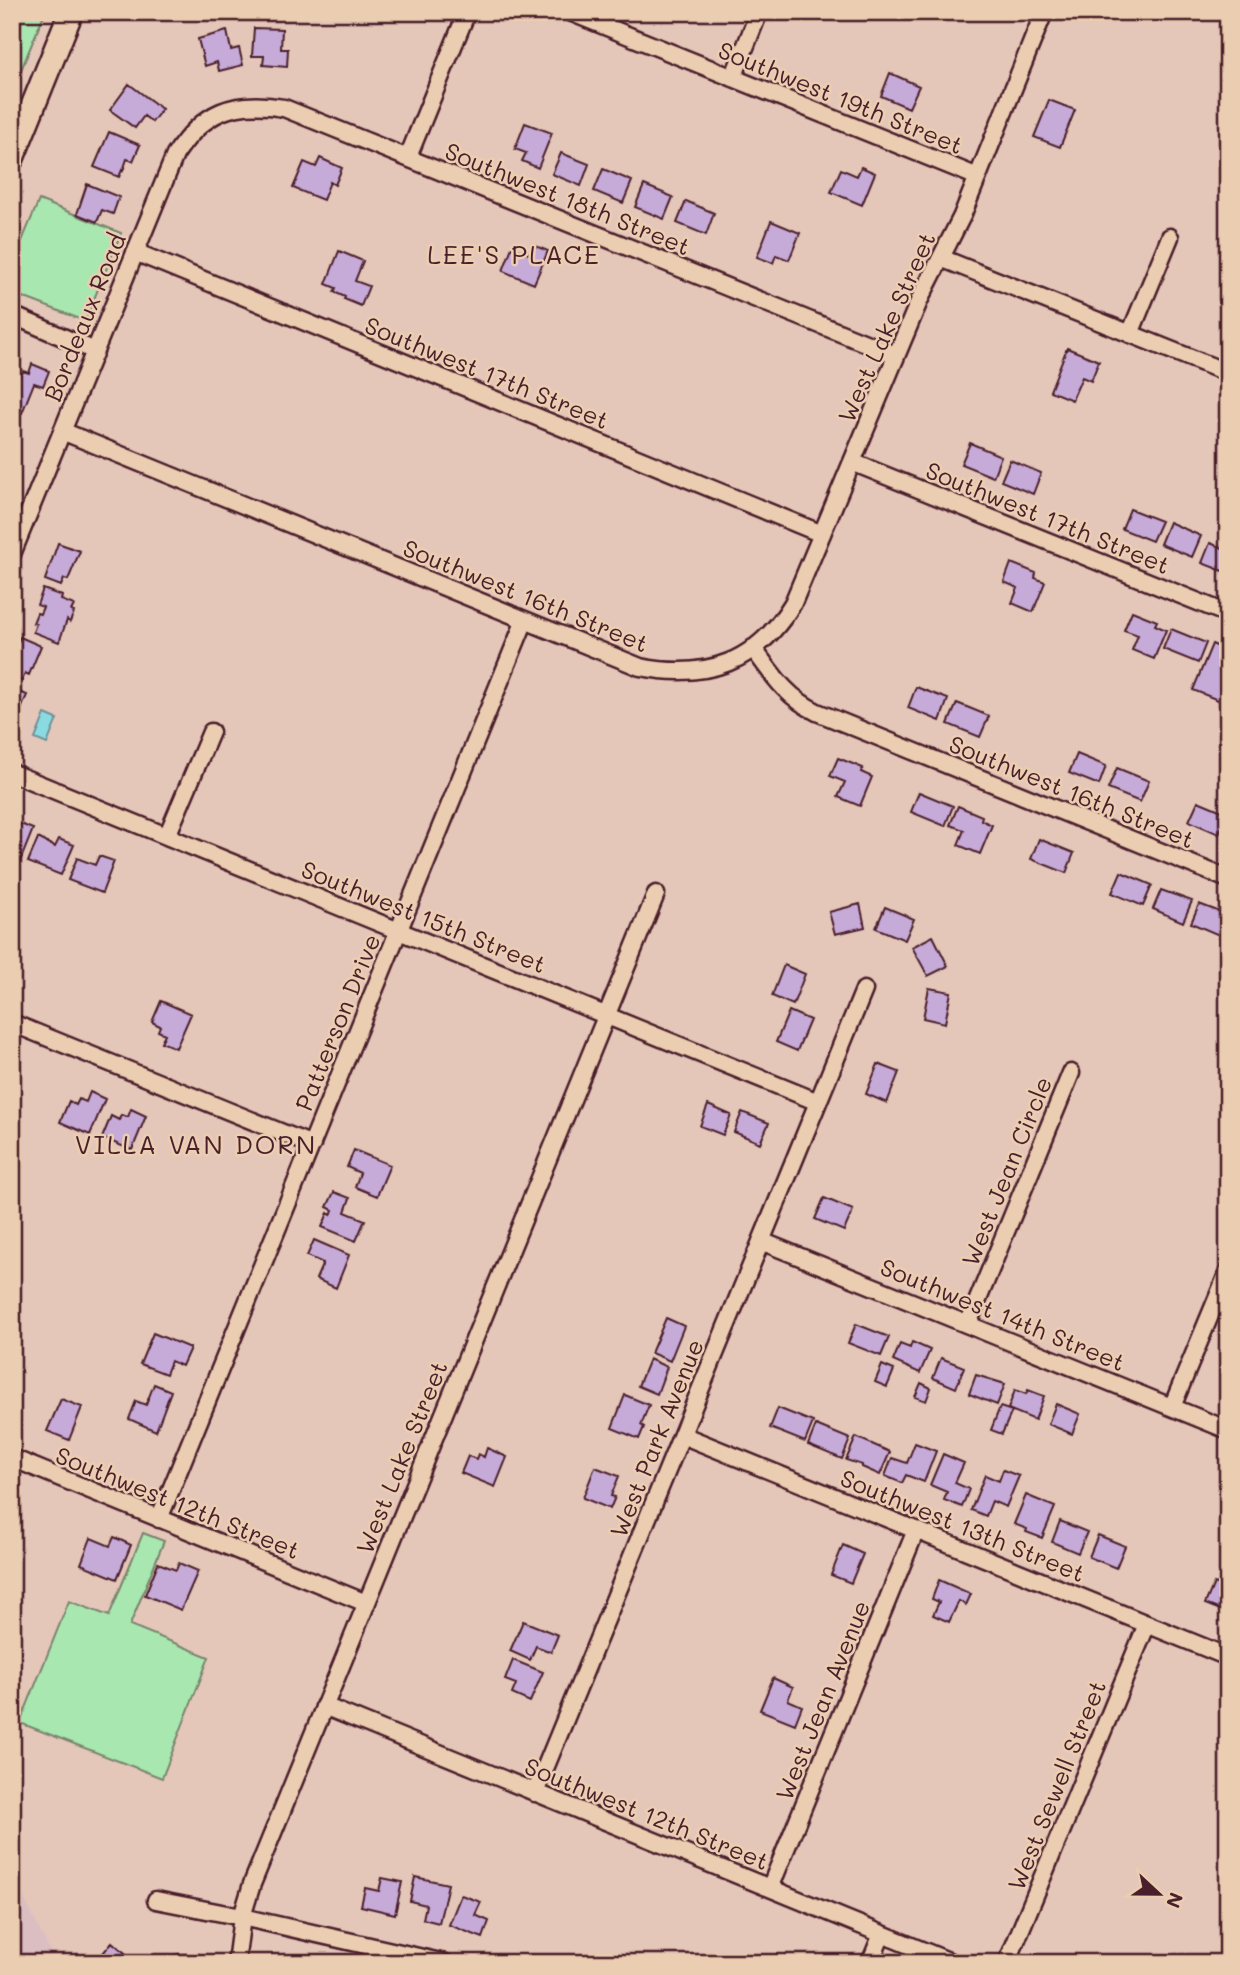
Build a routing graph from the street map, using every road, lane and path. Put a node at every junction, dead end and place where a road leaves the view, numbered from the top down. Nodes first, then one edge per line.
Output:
1 (71, 12) edge
2 (467, 12) edge
3 (570, 12) edge
4 (759, 12) edge
5 (1044, 12) edge
6 (733, 78) junction
7 (219, 113) joint
8 (408, 157) junction
9 (12, 158) edge
10 (978, 177) junction
11 (1170, 237) dead end
12 (135, 252) junction
13 (941, 258) junction
14 (12, 315) edge
15 (1130, 334) junction
16 (95, 351) junction
17 (895, 355) junction
18 (1228, 373) edge
19 (62, 431) junction
20 (852, 462) junction
21 (822, 534) junction
22 (12, 554) edge
23 (1228, 614) edge
24 (525, 620) junction
25 (753, 648) junction
26 (211, 732) dead end
27 (12, 773) edge
28 (167, 836) junction
29 (1228, 879) edge
30 (656, 894) dead end
31 (399, 931) junction
32 (864, 990) dead end
33 (606, 1015) junction
34 (12, 1023) edge
35 (1071, 1073) dead end
36 (818, 1102) junction
37 (312, 1145) junction
38 (761, 1241) junction
39 (1228, 1272) edge
40 (968, 1324) junction
41 (1172, 1408) junction
42 (1228, 1430) edge
43 (682, 1435) junction
44 (12, 1458) edge
45 (159, 1519) junction
46 (916, 1530) junction
47 (366, 1603) junction
48 (1147, 1624) junction
49 (1228, 1657) edge
50 (324, 1706) junction
51 (535, 1793) junction
52 (770, 1888) junction
53 (156, 1900) dead end
54 (242, 1917) junction
55 (882, 1934) junction
56 (236, 1963) edge
57 (445, 1963) edge
58 (870, 1963) edge
59 (953, 1963) edge
60 (1007, 1963) edge

1 - 9 main road
2 - 8 street
3 - 6 street, Southwest 19th Street
4 - 6 street
5 - 10 street, West Lake Street
6 - 10 street, Southwest 19th Street
7 - 8 street, Southwest 18th Street
7 - 12 street, Bordeaux Road
8 - 17 street, Southwest 18th Street
10 - 13 street, West Lake Street
11 - 15 street
12 - 16 street, Bordeaux Road
12 - 21 street, Southwest 17th Street
13 - 15 street
13 - 17 street, West Lake Street
14 - 16 street
15 - 18 street
16 - 19 street, Bordeaux Road
17 - 20 street, West Lake Street
19 - 22 street, Bordeaux Road
19 - 24 street, Southwest 16th Street
20 - 21 street, West Lake Street
20 - 23 street, Southwest 17th Street
21 - 25 street, West Lake Street
24 - 25 street, Southwest 16th Street
24 - 31 street, Patterson Drive
25 - 29 street, Southwest 16th Street
26 - 28 street
27 - 28 street, Southwest 15th Street
28 - 31 street, Southwest 15th Street
30 - 33 street, West Lake Street
31 - 33 street, Southwest 15th Street
31 - 37 street, Patterson Drive
32 - 36 street, West Park Avenue
33 - 36 street, Southwest 15th Street
33 - 47 street, West Lake Street
34 - 37 street
35 - 40 street, West Jean Circle
36 - 38 street, West Park Avenue
37 - 45 street, Patterson Drive
38 - 40 street, Southwest 14th Street
38 - 43 street, West Park Avenue
39 - 41 street
40 - 41 street, Southwest 14th Street
41 - 42 street, Southwest 14th Street
43 - 46 street, Southwest 13th Street
43 - 51 street, West Park Avenue
44 - 45 street, Southwest 12th Street
45 - 47 street, Southwest 12th Street
46 - 48 street, Southwest 13th Street
46 - 52 street, West Jean Avenue
47 - 50 street, West Lake Street
48 - 49 street, Southwest 13th Street
48 - 60 street, West Sewell Street
50 - 51 street, Southwest 12th Street
50 - 54 street, West Lake Street
51 - 52 street, Southwest 12th Street
52 - 55 street, Southwest 12th Street
53 - 54 street
54 - 56 street, West Lake Street
54 - 57 street
55 - 58 street
55 - 59 street, Southwest 12th Street

